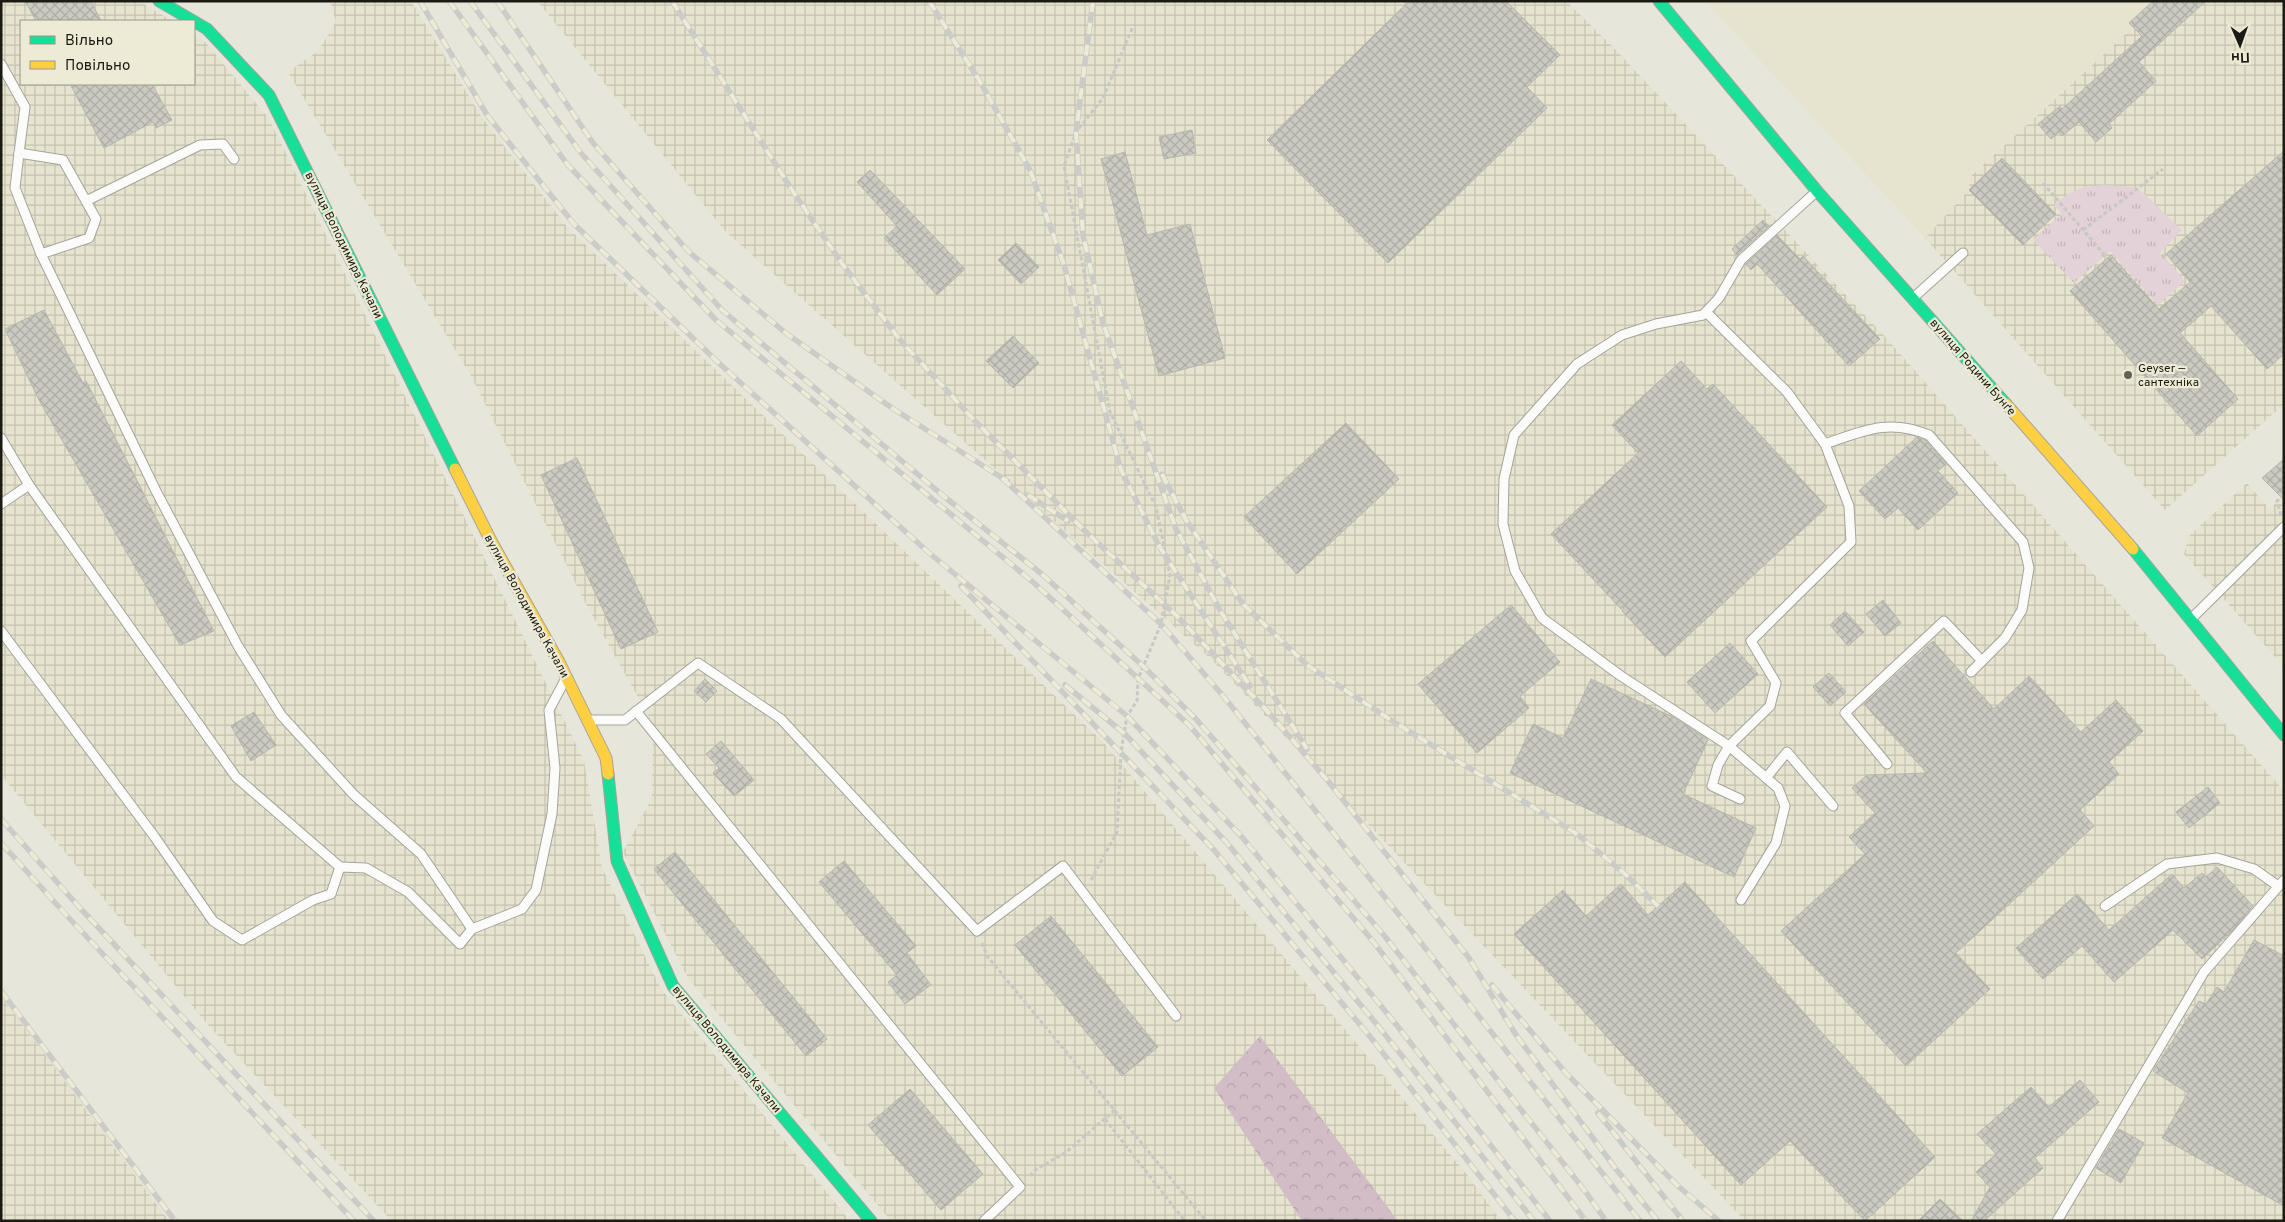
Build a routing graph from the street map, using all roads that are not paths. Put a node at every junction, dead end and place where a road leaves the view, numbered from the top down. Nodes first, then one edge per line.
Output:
1 (159, 1) edge
2 (1659, 1) edge
3 (192, 20) edge
4 (195, 22) edge
5 (1, 64) edge
6 (19, 153) junction
7 (234, 159) dead end
8 (1817, 191) junction
9 (86, 201) junction
10 (1963, 253) dead end
11 (41, 254) junction
12 (1912, 298) junction
13 (1706, 312) junction
14 (1, 438) edge
15 (1824, 444) junction
16 (30, 485) junction
17 (1, 504) edge
18 (2284, 527) edge
19 (2191, 619) junction
20 (1, 630) edge
21 (1982, 661) junction
22 (1971, 672) dead end
23 (566, 678) junction
24 (636, 712) junction
25 (587, 720) junction
26 (2284, 735) edge
27 (1729, 746) junction
28 (1887, 764) dead end
29 (1766, 778) junction
30 (1740, 799) dead end
31 (1832, 806) dead end
32 (340, 867) junction
33 (2281, 883) edge
34 (1741, 900) dead end
35 (2105, 906) dead end
36 (472, 929) junction
37 (1176, 1016) dead end
38 (871, 1221) edge
39 (984, 1221) edge
40 (2057, 1221) edge

1 - 3 street, вулиця Володимира Качали
2 - 8 street, вулиця Родини Бунґе
4 - 23 street, вулиця Володимира Качали
5 - 6 lane
6 - 9 lane
6 - 11 lane
7 - 9 lane
8 - 12 street, вулиця Родини Бунґе
8 - 13 lane
9 - 11 lane
10 - 12 lane
11 - 36 lane
12 - 19 street, вулиця Родини Бунґе
13 - 15 lane
13 - 27 lane
14 - 16 lane
15 - 21 lane
15 - 27 lane
16 - 17 lane
16 - 32 lane
18 - 19 lane
19 - 26 street, вулиця Родини Бунґе
20 - 32 lane
21 - 22 lane
21 - 28 lane
23 - 25 street, вулиця Володимира Качали
23 - 36 lane
24 - 25 lane
24 - 37 lane
24 - 39 lane
25 - 38 street, вулиця Володимира Качали
27 - 29 lane
27 - 30 lane
29 - 31 lane
29 - 34 lane
32 - 36 lane
33 - 35 lane
33 - 40 lane

